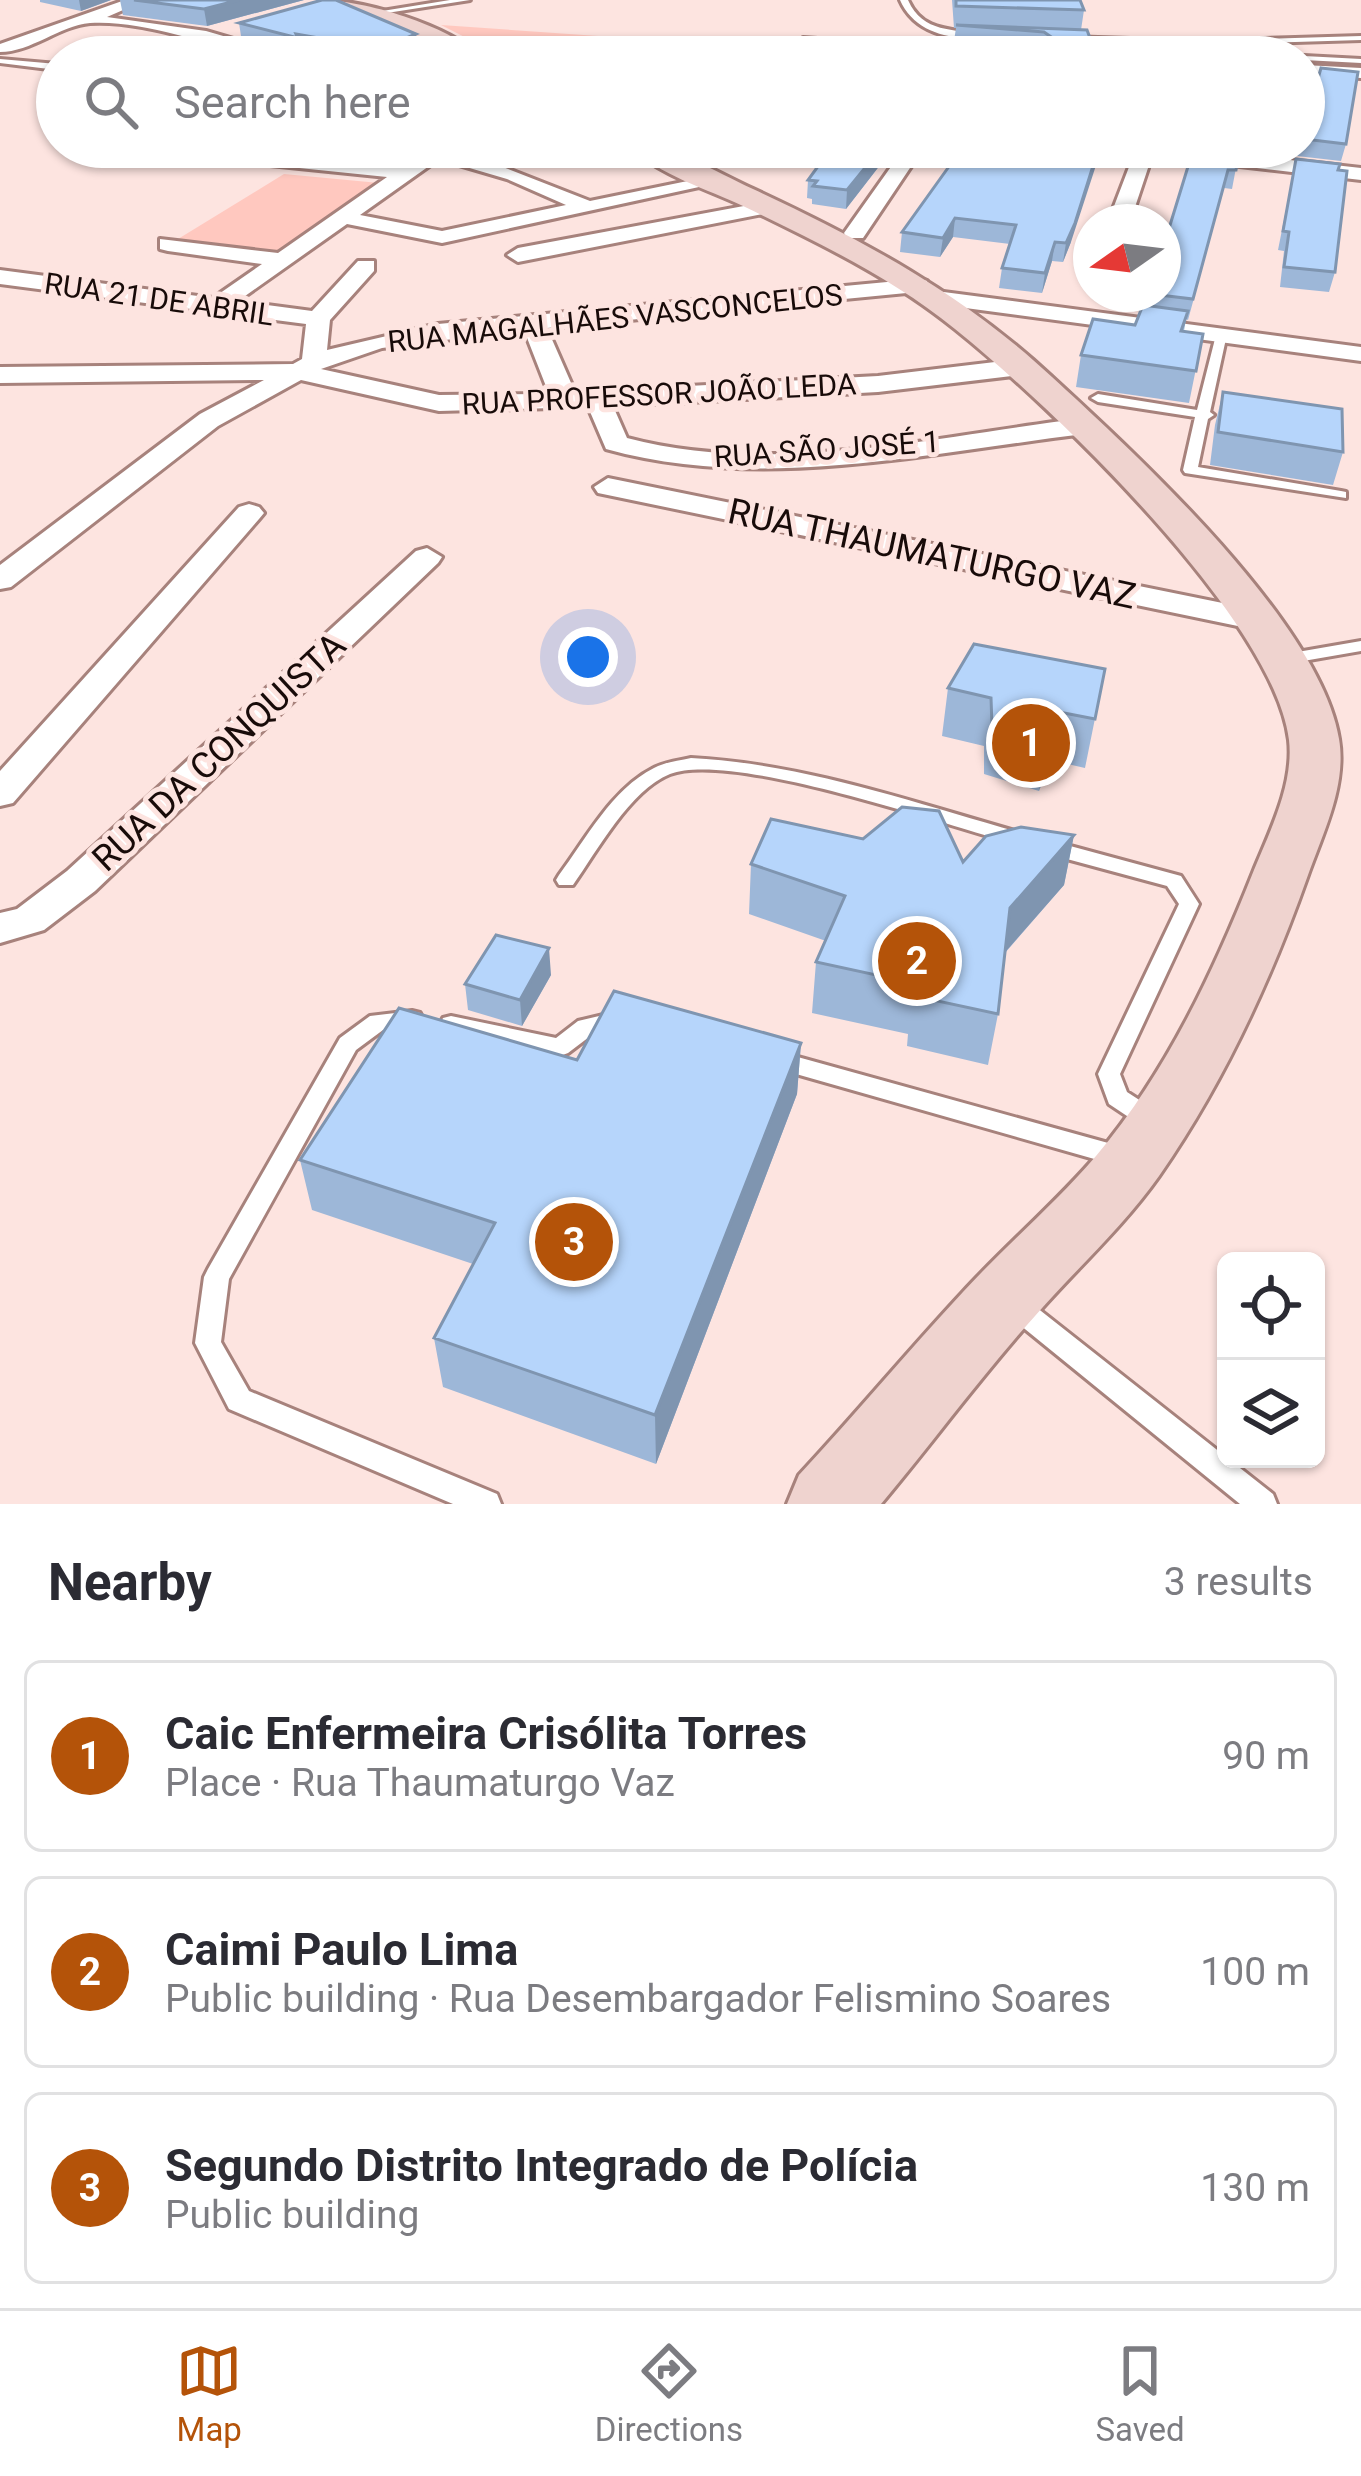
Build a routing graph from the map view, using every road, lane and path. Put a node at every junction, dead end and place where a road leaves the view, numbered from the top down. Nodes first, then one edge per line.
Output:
1 (139, 0) edge
2 (466, 0) edge
3 (904, 0) edge
4 (328, 3) edge
5 (374, 13) junction
6 (84, 18) junction
7 (250, 25) edge
8 (44, 36) edge
9 (206, 36) joint
10 (425, 36) edge
11 (995, 36) edge
12 (1361, 38) edge
13 (36, 39) edge
14 (1325, 39) edge
15 (3, 54) edge
16 (1325, 59) edge
17 (1361, 61) edge
18 (36, 62) edge
19 (1325, 71) edge
20 (1361, 74) edge
21 (357, 168) edge
22 (412, 168) edge
23 (493, 168) edge
24 (685, 168) edge
25 (900, 168) edge
26 (1139, 168) edge
27 (1318, 168) edge
28 (405, 173) junction
29 (1361, 173) edge
30 (712, 182) junction
31 (1126, 204) edge
32 (587, 207) junction
33 (766, 208) junction
34 (341, 218) junction
35 (855, 233) dead end
36 (442, 237) junction
37 (168, 244) dead end
38 (518, 255) dead end
39 (477, 256) dead end
40 (283, 260) junction
41 (367, 266) dead end
42 (0, 277) edge
43 (928, 292) junction
44 (1073, 304) edge
45 (214, 308) junction
46 (1121, 312) edge
47 (318, 319) junction
48 (533, 324) junction
49 (1221, 334) junction
50 (1361, 354) edge
51 (1022, 367) junction
52 (306, 368) junction
53 (0, 375) edge
54 (566, 403) junction
55 (599, 403) junction
56 (1091, 412) junction
57 (1199, 413) junction
58 (1222, 417) edge
59 (608, 487) dead end
60 (1341, 495) dead end
61 (249, 513) dead end
62 (427, 557) dead end
63 (0, 580) edge
64 (1271, 639) junction
65 (1361, 646) edge
66 (0, 794) edge
67 (566, 880) dead end
68 (0, 928) edge
69 (646, 1025) edge
70 (759, 1055) edge
71 (1144, 1142) junction
72 (1005, 1297) junction
73 (487, 1504) edge
74 (828, 1504) edge
75 (1263, 1504) edge

1 - 6 street
2 - 5 lane
3 - 11 lane
4 - 5 street
5 - 10 street
6 - 8 street
6 - 9 street
7 - 9 street
12 - 14 lane
13 - 15 street
15 - 18 lane
16 - 17 lane
19 - 20 street
21 - 28 street
22 - 28 street
23 - 32 street
24 - 30 street
25 - 35 street
26 - 31 street
27 - 29 street
28 - 34 street
30 - 32 street
30 - 33 street
32 - 36 street
33 - 38 street
33 - 43 street
34 - 36 street
34 - 40 street
36 - 39 street
37 - 40 street
40 - 45 street
41 - 47 street
42 - 45 street, RUA 21 DE ABRIL
43 - 44 street, RUA MAGALHÃES VASCONCELOS
43 - 48 street, RUA MAGALHÃES VASCONCELOS
43 - 51 street
45 - 47 street, RUA 21 DE ABRIL
46 - 49 street, RUA MAGALHÃES VASCONCELOS
47 - 52 street
48 - 52 street, RUA MAGALHÃES VASCONCELOS
48 - 54 street
49 - 50 street, RUA MAGALHÃES VASCONCELOS
49 - 57 lane
51 - 55 street, RUA PROFESSOR JOÃO LEDA
51 - 56 street
52 - 53 street, RUA MAGALHÃES VASCONCELOS
52 - 54 street, RUA PROFESSOR JOÃO LEDA
52 - 63 street
54 - 55 street, RUA PROFESSOR JOÃO LEDA
55 - 56 street, RUA SÃO JOSÉ 1
56 - 57 lane
56 - 64 street
57 - 58 lane
57 - 60 lane
59 - 64 street, RUA THAUMATURGO VAZ
61 - 66 street
62 - 68 street, RUA DA CONQUISTA
64 - 65 lane
64 - 71 street
67 - 71 lane
69 - 73 lane
70 - 71 lane
71 - 72 street
72 - 74 street
72 - 75 lane

